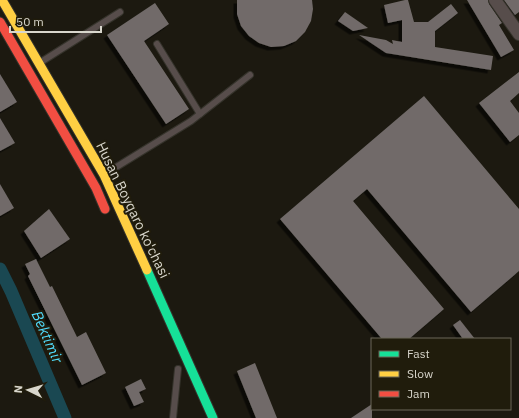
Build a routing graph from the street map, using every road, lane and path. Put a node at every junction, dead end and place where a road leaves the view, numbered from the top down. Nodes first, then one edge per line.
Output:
1 (2, 0) edge
2 (495, 0) edge
3 (120, 12) dead end
4 (0, 23) edge
5 (519, 34) edge
6 (157, 44) dead end
7 (39, 63) junction
8 (250, 75) dead end
9 (200, 114) junction
10 (104, 175) junction
11 (109, 217) dead end
12 (177, 366) joint
13 (184, 383) dead end
14 (173, 418) edge
15 (213, 418) edge

1 - 7 main road, Husan Boyqaro ko'chasi
2 - 5 street
3 - 7 lane
4 - 11 main road, Husan Boyqaro ko'chasi
6 - 9 lane
7 - 10 main road, Husan Boyqaro ko'chasi
8 - 9 lane
9 - 10 lane
10 - 15 main road, Husan Boyqaro ko'chasi
12 - 13 main road
12 - 14 lane

